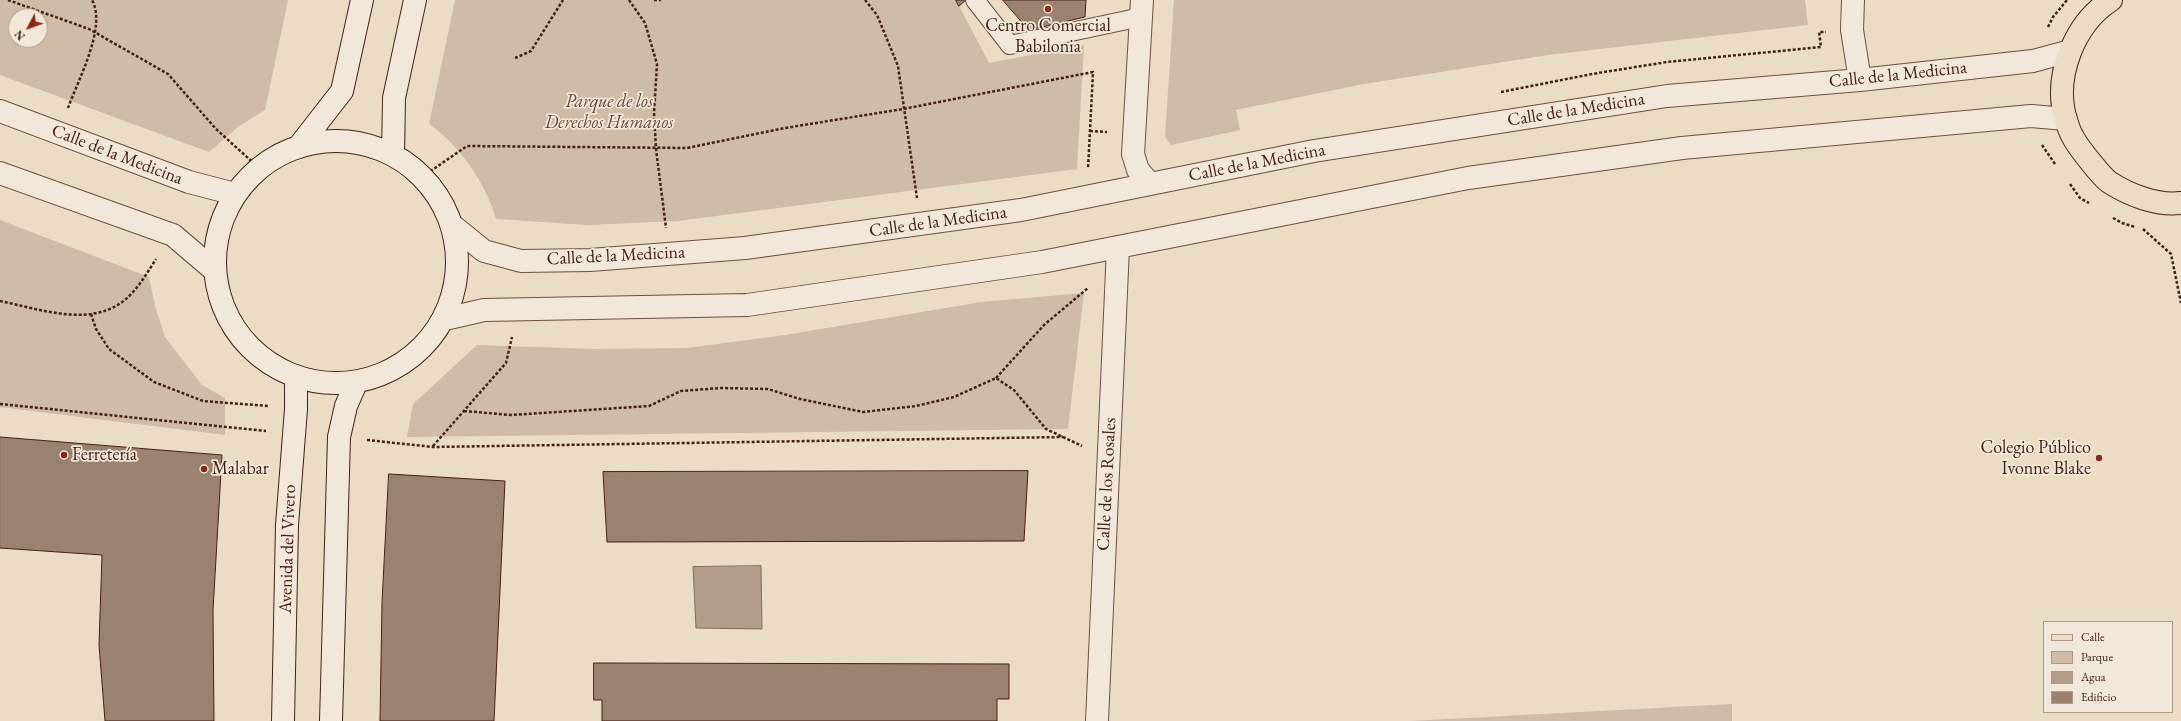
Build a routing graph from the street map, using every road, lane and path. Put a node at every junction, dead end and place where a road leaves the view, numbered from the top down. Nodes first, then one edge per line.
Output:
1 (8, 0) edge
2 (92, 0) edge
3 (362, 0) edge
4 (415, 0) edge
5 (563, 0) edge
6 (629, 0) edge
7 (654, 0) edge
8 (661, 0) edge
9 (865, 0) edge
10 (975, 0) edge
11 (1853, 0) edge
12 (2111, 0) edge
13 (1141, 8) edge
14 (96, 33) junction
15 (2070, 51) junction
16 (516, 58) dead end
17 (1860, 80) junction
18 (903, 109) junction
19 (0, 111) edge
20 (2066, 119) junction
21 (59, 133) junction
22 (300, 145) junction
23 (656, 149) junction
24 (393, 154) junction
25 (259, 168) junction
26 (0, 173) edge
27 (1088, 173) dead end
28 (422, 178) junction
29 (1150, 184) junction
30 (235, 194) junction
31 (2180, 205) edge
32 (921, 224) junction
33 (453, 226) junction
34 (173, 236) junction
35 (671, 253) junction
36 (1117, 255) junction
37 (214, 270) junction
38 (0, 301) edge
39 (519, 309) junction
40 (91, 314) junction
41 (445, 319) junction
42 (296, 378) junction
43 (996, 378) junction
44 (356, 383) junction
45 (0, 404) edge
46 (296, 409) junction
47 (464, 411) junction
48 (294, 434) junction
49 (339, 437) junction
50 (1063, 437) junction
51 (433, 447) junction
52 (1108, 457) junction
53 (283, 721) edge
54 (331, 721) edge
55 (1097, 721) edge

1 - 14 path
2 - 14 path
3 - 22 street
4 - 24 street
5 - 16 path
6 - 23 path
7 - 8 path
9 - 18 path
10 - 13 lane
11 - 17 street
12 - 15 main road
13 - 29 street
14 - 21 path
14 - 25 path
15 - 17 street, Calle de la Medicina
15 - 20 main road
17 - 29 street, Calle de la Medicina
18 - 23 path
18 - 27 path
18 - 32 path
19 - 21 street, Calle de la Medicina
20 - 31 main road
20 - 36 street
21 - 30 street, Calle de la Medicina
22 - 24 street
22 - 25 street
23 - 28 path
23 - 35 path
24 - 28 street
25 - 30 street
26 - 34 street
28 - 33 street
29 - 32 street, Calle de la Medicina
30 - 37 street
32 - 35 street, Calle de la Medicina
33 - 35 street, Calle de la Medicina
33 - 41 street
34 - 37 street
34 - 40 path
36 - 39 street
36 - 43 path
36 - 52 street, Calle de los Rosales
37 - 42 street
38 - 40 path
39 - 41 street
39 - 47 path
40 - 46 path
41 - 44 street
42 - 44 street
42 - 46 street, Avenida del Vivero
43 - 47 path
43 - 50 path
44 - 49 street
45 - 48 path
46 - 48 street, Avenida del Vivero
47 - 51 path
48 - 53 street, Avenida del Vivero
49 - 51 path
49 - 54 street
50 - 51 path
50 - 52 path
52 - 55 street, Calle de los Rosales

